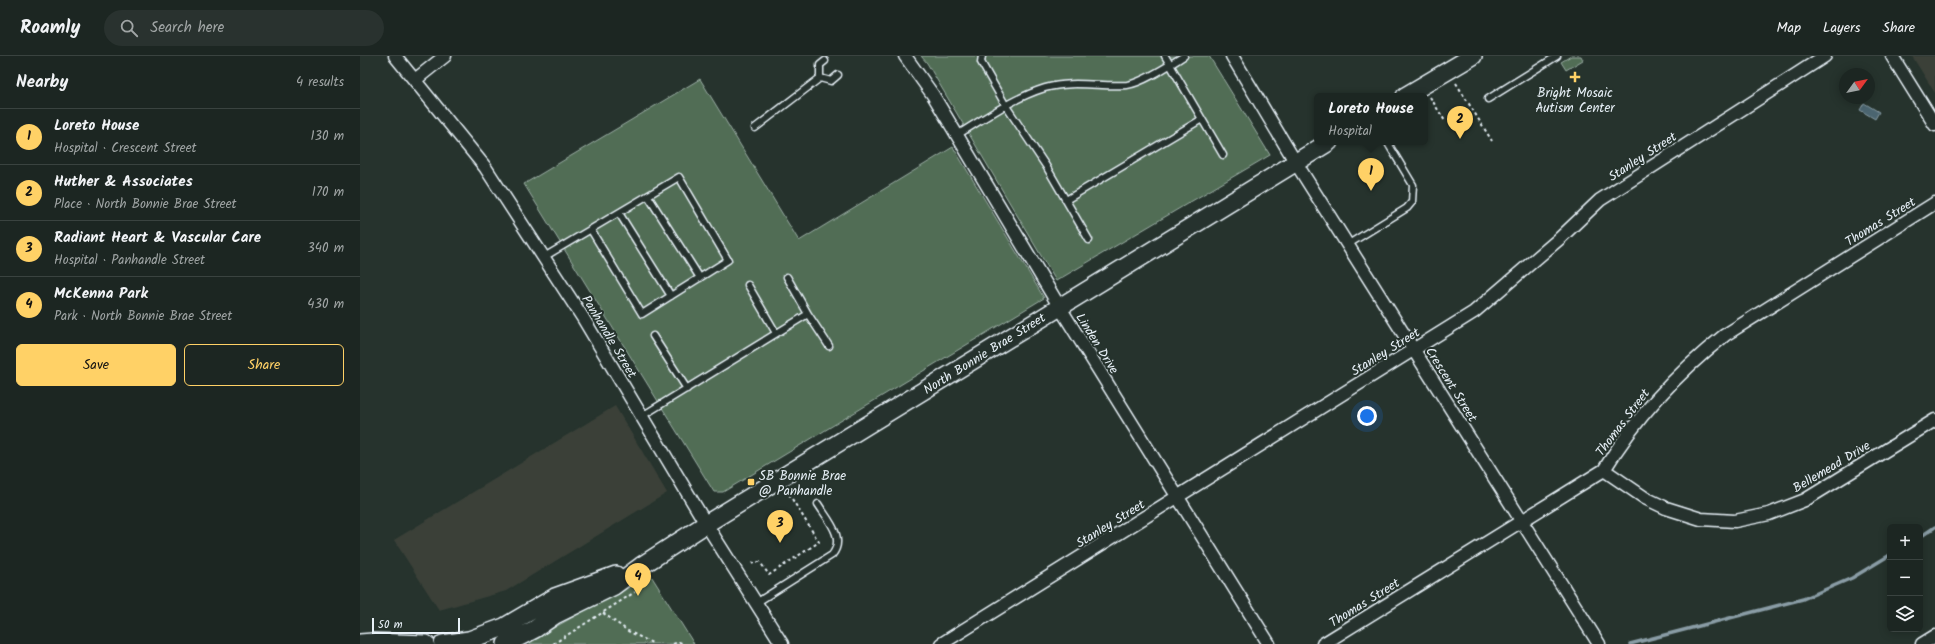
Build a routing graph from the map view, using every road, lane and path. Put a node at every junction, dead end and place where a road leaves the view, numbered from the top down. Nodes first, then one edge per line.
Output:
1 (396, 56) edge
2 (445, 56) edge
3 (905, 56) edge
4 (982, 56) edge
5 (1166, 56) edge
6 (1184, 56) edge
7 (1232, 56) edge
8 (1473, 56) edge
9 (1557, 56) edge
10 (1825, 56) edge
11 (1892, 56) edge
12 (825, 61) dead end
13 (1171, 65) junction
14 (838, 75) dead end
15 (820, 78) junction
16 (415, 80) junction
17 (1455, 82) dead end
18 (1410, 93) edge
19 (1430, 98) dead end
20 (1488, 99) dead end
21 (1006, 106) junction
22 (1202, 119) junction
23 (1445, 121) dead end
24 (1935, 125) edge
25 (755, 128) dead end
26 (957, 135) junction
27 (1492, 140) dead end
28 (1324, 145) edge
29 (1389, 145) edge
30 (1223, 155) dead end
31 (1296, 162) junction
32 (648, 196) junction
33 (1066, 200) junction
34 (1935, 203) edge
35 (619, 213) junction
36 (591, 230) junction
37 (1089, 240) dead end
38 (1347, 245) junction
39 (544, 257) junction
40 (787, 277) dead end
41 (700, 278) junction
42 (748, 285) dead end
43 (671, 296) junction
44 (1059, 306) junction
45 (808, 314) junction
46 (776, 333) junction
47 (653, 336) dead end
48 (829, 346) dead end
49 (1414, 350) junction
50 (687, 389) junction
51 (642, 416) junction
52 (1935, 420) edge
53 (1604, 470) junction
54 (787, 490) dead end
55 (1178, 497) junction
56 (818, 504) dead end
57 (1522, 521) junction
58 (706, 524) junction
59 (752, 564) dead end
60 (641, 566) junction
61 (636, 592) dead end
62 (756, 603) junction
63 (603, 613) junction
64 (360, 643) edge
65 (426, 644) edge
66 (442, 644) edge
67 (506, 644) edge
68 (553, 644) edge
69 (654, 644) edge
70 (673, 644) edge
71 (684, 644) edge
72 (782, 644) edge
73 (941, 644) edge
74 (1269, 644) edge
75 (1323, 644) edge
76 (1599, 644) edge

1 - 16 street, Panhandle Street
2 - 16 street
3 - 26 street, Linden Drive
4 - 21 lane
5 - 13 lane
6 - 13 lane
7 - 31 street, Crescent Street
8 - 18 main road
9 - 20 lane
10 - 49 street, Stanley Street
11 - 24 street
12 - 15 lane
13 - 21 lane
13 - 22 lane
14 - 15 lane
15 - 25 lane
16 - 39 street, Panhandle Street
17 - 27 path
19 - 23 path
21 - 26 lane
21 - 33 lane
22 - 30 lane
22 - 33 lane
26 - 44 street, Linden Drive
28 - 31 main road, North Bonnie Brae Street
29 - 38 lane
31 - 38 street, Crescent Street
31 - 44 main road, North Bonnie Brae Street
32 - 35 lane
32 - 41 lane
32 - 41 lane
33 - 37 lane
34 - 53 street, Thomas Street
35 - 36 lane
35 - 43 lane
36 - 39 lane
36 - 43 lane
38 - 49 street, Crescent Street
39 - 51 street, Panhandle Street
40 - 45 lane
41 - 43 lane
42 - 46 lane
44 - 55 street, Linden Drive
44 - 58 main road, North Bonnie Brae Street
45 - 46 lane
45 - 48 lane
46 - 50 lane
47 - 50 lane
49 - 55 street, Stanley Street
49 - 57 street, Crescent Street
50 - 51 lane
51 - 58 street, Panhandle Street
52 - 53 street, Bellemead Drive
53 - 57 street, Thomas Street
54 - 59 path
55 - 73 street, Stanley Street
55 - 74 street, Linden Drive
56 - 62 lane
57 - 75 street, Thomas Street
57 - 76 street, Crescent Street
58 - 60 main road, North Bonnie Brae Street
58 - 62 street, Panhandle Street
60 - 66 main road, North Bonnie Brae Street
60 - 67 main road, North Bonnie Brae Street
61 - 63 path
62 - 72 street, Panhandle Street
63 - 68 path
63 - 69 path
64 - 65 main road
70 - 71 path

